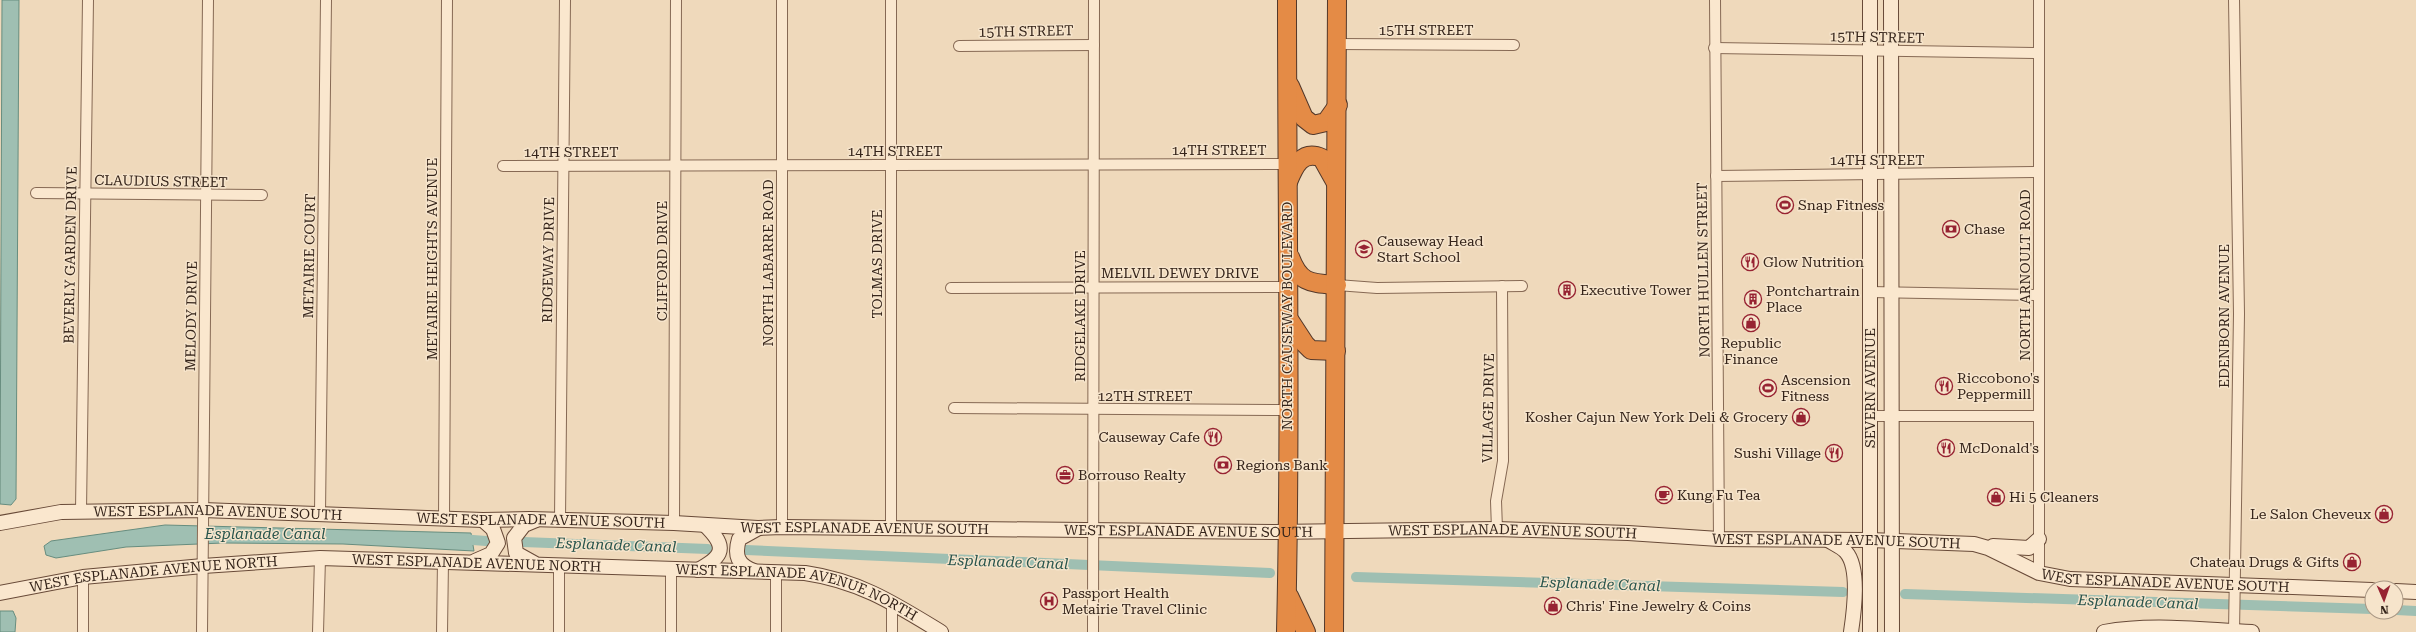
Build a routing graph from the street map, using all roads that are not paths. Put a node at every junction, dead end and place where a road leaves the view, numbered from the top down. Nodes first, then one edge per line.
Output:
1 (88, 0) edge
2 (208, 0) edge
3 (326, 0) edge
4 (447, 0) edge
5 (565, 0) edge
6 (676, 0) edge
7 (782, 0) edge
8 (891, 0) edge
9 (1094, 0) edge
10 (1287, 0) edge
11 (1337, 0) edge
12 (1715, 0) edge
13 (1870, 0) edge
14 (1891, 0) edge
15 (2039, 0) edge
16 (2234, 0) edge
17 (1094, 44) junction
18 (1337, 44) junction
19 (1514, 45) dead end
20 (959, 46) dead end
21 (1714, 48) junction
22 (1870, 51) junction
23 (1891, 51) junction
24 (2039, 54) junction
25 (1288, 80) junction
26 (1338, 106) junction
27 (1094, 164) junction
28 (1287, 164) junction
29 (891, 165) junction
30 (503, 166) dead end
31 (563, 166) junction
32 (676, 166) junction
33 (782, 166) junction
34 (2039, 172) junction
35 (1870, 174) junction
36 (1891, 175) junction
37 (1716, 176) junction
38 (1287, 185) junction
39 (1337, 186) junction
40 (36, 193) dead end
41 (85, 194) junction
42 (207, 195) junction
43 (262, 196) dead end
44 (1288, 255) junction
45 (1337, 285) junction
46 (1502, 286) junction
47 (1522, 286) dead end
48 (1094, 287) junction
49 (1290, 287) junction
50 (951, 288) dead end
51 (1870, 292) junction
52 (1892, 293) junction
53 (2039, 294) junction
54 (1290, 320) junction
55 (1336, 351) junction
56 (954, 408) dead end
57 (1094, 410) junction
58 (1288, 410) junction
59 (1870, 416) junction
60 (1892, 416) junction
61 (2039, 416) junction
62 (81, 511) junction
63 (320, 513) junction
64 (203, 514) junction
65 (444, 519) junction
66 (483, 520) junction
67 (536, 520) junction
68 (560, 520) junction
69 (0, 523) edge
70 (674, 523) junction
71 (706, 526) junction
72 (782, 527) junction
73 (758, 528) junction
74 (891, 529) junction
75 (1497, 529) junction
76 (1093, 530) junction
77 (1288, 532) junction
78 (1334, 532) junction
79 (1719, 539) junction
80 (2039, 539) junction
81 (1828, 540) junction
82 (1870, 540) junction
83 (1892, 541) junction
84 (1986, 547) junction
85 (320, 558) junction
86 (443, 561) junction
87 (473, 562) junction
88 (536, 564) junction
89 (559, 565) junction
90 (203, 566) junction
91 (671, 569) junction
92 (698, 570) junction
93 (755, 571) junction
94 (776, 572) junction
95 (2039, 573) junction
96 (84, 577) junction
97 (2364, 590) edge
98 (3, 591) edge
99 (2404, 591) edge
100 (1287, 592) junction
101 (2234, 592) junction
102 (2416, 592) edge
103 (892, 602) junction
104 (2234, 629) edge
105 (83, 632) edge
106 (202, 632) edge
107 (318, 632) edge
108 (442, 632) edge
109 (559, 632) edge
110 (671, 632) edge
111 (776, 632) edge
112 (892, 632) edge
113 (942, 632) edge
114 (1093, 632) edge
115 (1286, 632) edge
116 (1306, 632) edge
117 (1334, 632) edge
118 (1851, 632) edge
119 (1870, 632) edge
120 (1892, 632) edge
121 (2104, 632) edge
122 (2252, 632) edge

1 - 41 street, BEVERLY GARDEN DRIVE
2 - 42 street, MELODY DRIVE
3 - 63 street, METAIRIE COURT
4 - 65 street, METAIRIE HEIGHTS AVENUE
5 - 31 street, RIDGEWAY DRIVE
6 - 32 street, CLIFFORD DRIVE
7 - 33 street, NORTH LABARRE ROAD
8 - 29 street, TOLMAS DRIVE
9 - 17 street, RIDGELAKE DRIVE
10 - 25 highway, NORTH CAUSEWAY BOULEVARD
11 - 18 highway
12 - 21 street, NORTH HULLEN STREET
13 - 22 main road, SEVERN AVENUE
14 - 23 main road, SEVERN AVENUE
15 - 24 street, NORTH ARNOULT ROAD
16 - 101 street, EDENBORN AVENUE
17 - 20 street, 15TH STREET
17 - 27 street, RIDGELAKE DRIVE
18 - 19 street, 15TH STREET
18 - 26 highway
21 - 22 street, 15TH STREET
21 - 37 street, NORTH HULLEN STREET
22 - 23 street, 15TH STREET
22 - 35 main road, SEVERN AVENUE
23 - 24 street, 15TH STREET
23 - 36 main road, SEVERN AVENUE
24 - 34 street, NORTH ARNOULT ROAD
25 - 26 highway
25 - 28 highway, NORTH CAUSEWAY BOULEVARD
26 - 39 highway
27 - 28 street, 14TH STREET
27 - 29 street, 14TH STREET
27 - 48 street, RIDGELAKE DRIVE
28 - 38 highway, NORTH CAUSEWAY BOULEVARD
29 - 33 street, 14TH STREET
29 - 74 street, TOLMAS DRIVE
30 - 31 street, 14TH STREET
31 - 32 street, 14TH STREET
31 - 68 street, RIDGEWAY DRIVE
32 - 33 street, 14TH STREET
32 - 70 street, CLIFFORD DRIVE
33 - 72 street, NORTH LABARRE ROAD
34 - 36 street, 14TH STREET
34 - 53 street, NORTH ARNOULT ROAD
35 - 36 street, 14TH STREET
35 - 37 street, 14TH STREET
35 - 51 main road, SEVERN AVENUE
36 - 52 main road, SEVERN AVENUE
37 - 79 street, NORTH HULLEN STREET
38 - 39 highway
38 - 44 highway, NORTH CAUSEWAY BOULEVARD
39 - 45 highway
40 - 41 street, CLAUDIUS STREET
41 - 42 street, CLAUDIUS STREET
41 - 62 street, BEVERLY GARDEN DRIVE
42 - 43 street, CLAUDIUS STREET
42 - 64 street, MELODY DRIVE
44 - 45 highway
44 - 49 highway, NORTH CAUSEWAY BOULEVARD
45 - 46 street
45 - 55 highway
46 - 47 street
46 - 75 street, VILLAGE DRIVE
48 - 49 street, MELVIL DEWEY DRIVE
48 - 50 street, MELVIL DEWEY DRIVE
48 - 57 street, RIDGELAKE DRIVE
49 - 54 highway, NORTH CAUSEWAY BOULEVARD
51 - 52 street
51 - 59 main road, SEVERN AVENUE
52 - 53 street
52 - 60 main road, SEVERN AVENUE
53 - 61 street, NORTH ARNOULT ROAD
54 - 55 highway
54 - 58 highway, NORTH CAUSEWAY BOULEVARD
55 - 78 highway
56 - 57 street, 12TH STREET
57 - 58 street, 12TH STREET
57 - 76 street, RIDGELAKE DRIVE
58 - 77 highway, NORTH CAUSEWAY BOULEVARD
59 - 60 street
59 - 82 main road, SEVERN AVENUE
60 - 61 street
60 - 83 main road, SEVERN AVENUE
61 - 80 street, NORTH ARNOULT ROAD
62 - 64 main road, WEST ESPLANADE AVENUE SOUTH
62 - 69 main road, WEST ESPLANADE AVENUE SOUTH
63 - 64 main road, WEST ESPLANADE AVENUE SOUTH
63 - 65 main road, WEST ESPLANADE AVENUE SOUTH
64 - 90 street, MELODY DRIVE
65 - 66 main road, WEST ESPLANADE AVENUE SOUTH
66 - 67 main road, WEST ESPLANADE AVENUE SOUTH
66 - 87 main road
67 - 68 main road, WEST ESPLANADE AVENUE SOUTH
67 - 88 main road
68 - 70 main road, WEST ESPLANADE AVENUE SOUTH
70 - 71 main road, WEST ESPLANADE AVENUE SOUTH
71 - 73 main road, WEST ESPLANADE AVENUE SOUTH
71 - 92 main road
72 - 73 main road, WEST ESPLANADE AVENUE SOUTH
72 - 74 main road, WEST ESPLANADE AVENUE SOUTH
73 - 93 main road
74 - 76 main road, WEST ESPLANADE AVENUE SOUTH
75 - 78 main road, WEST ESPLANADE AVENUE SOUTH
75 - 79 main road, WEST ESPLANADE AVENUE SOUTH
76 - 77 main road, WEST ESPLANADE AVENUE SOUTH
76 - 114 street, RIDGELAKE DRIVE
77 - 78 main road, WEST ESPLANADE AVENUE SOUTH
77 - 100 highway, NORTH CAUSEWAY BOULEVARD
78 - 117 highway
79 - 81 main road, WEST ESPLANADE AVENUE SOUTH
80 - 84 main road
80 - 95 street, NORTH ARNOULT ROAD
81 - 82 main road, WEST ESPLANADE AVENUE SOUTH
81 - 118 main road
82 - 83 main road, WEST ESPLANADE AVENUE SOUTH
82 - 119 main road, SEVERN AVENUE
83 - 84 main road, WEST ESPLANADE AVENUE SOUTH
83 - 120 main road, SEVERN AVENUE
84 - 95 main road, WEST ESPLANADE AVENUE SOUTH
85 - 86 main road, WEST ESPLANADE AVENUE NORTH
85 - 90 main road, WEST ESPLANADE AVENUE NORTH
85 - 107 street
86 - 87 main road, WEST ESPLANADE AVENUE NORTH
86 - 108 street
87 - 88 main road, WEST ESPLANADE AVENUE NORTH
88 - 89 main road, WEST ESPLANADE AVENUE NORTH
89 - 91 main road, WEST ESPLANADE AVENUE NORTH
89 - 109 street
90 - 96 main road, WEST ESPLANADE AVENUE NORTH
90 - 106 street, MELODY DRIVE
91 - 92 main road, WEST ESPLANADE AVENUE NORTH
91 - 110 street
92 - 93 main road, WEST ESPLANADE AVENUE NORTH
93 - 94 main road, WEST ESPLANADE AVENUE NORTH
94 - 103 main road, WEST ESPLANADE AVENUE NORTH
94 - 111 street
95 - 101 main road, WEST ESPLANADE AVENUE SOUTH
96 - 98 main road, WEST ESPLANADE AVENUE NORTH
96 - 105 street
97 - 101 main road, WEST ESPLANADE AVENUE SOUTH
99 - 102 main road
100 - 115 highway, NORTH CAUSEWAY BOULEVARD
100 - 116 highway
101 - 104 street, EDENBORN AVENUE
103 - 112 street
103 - 113 main road, WEST ESPLANADE AVENUE NORTH
104 - 121 main road
104 - 122 main road

